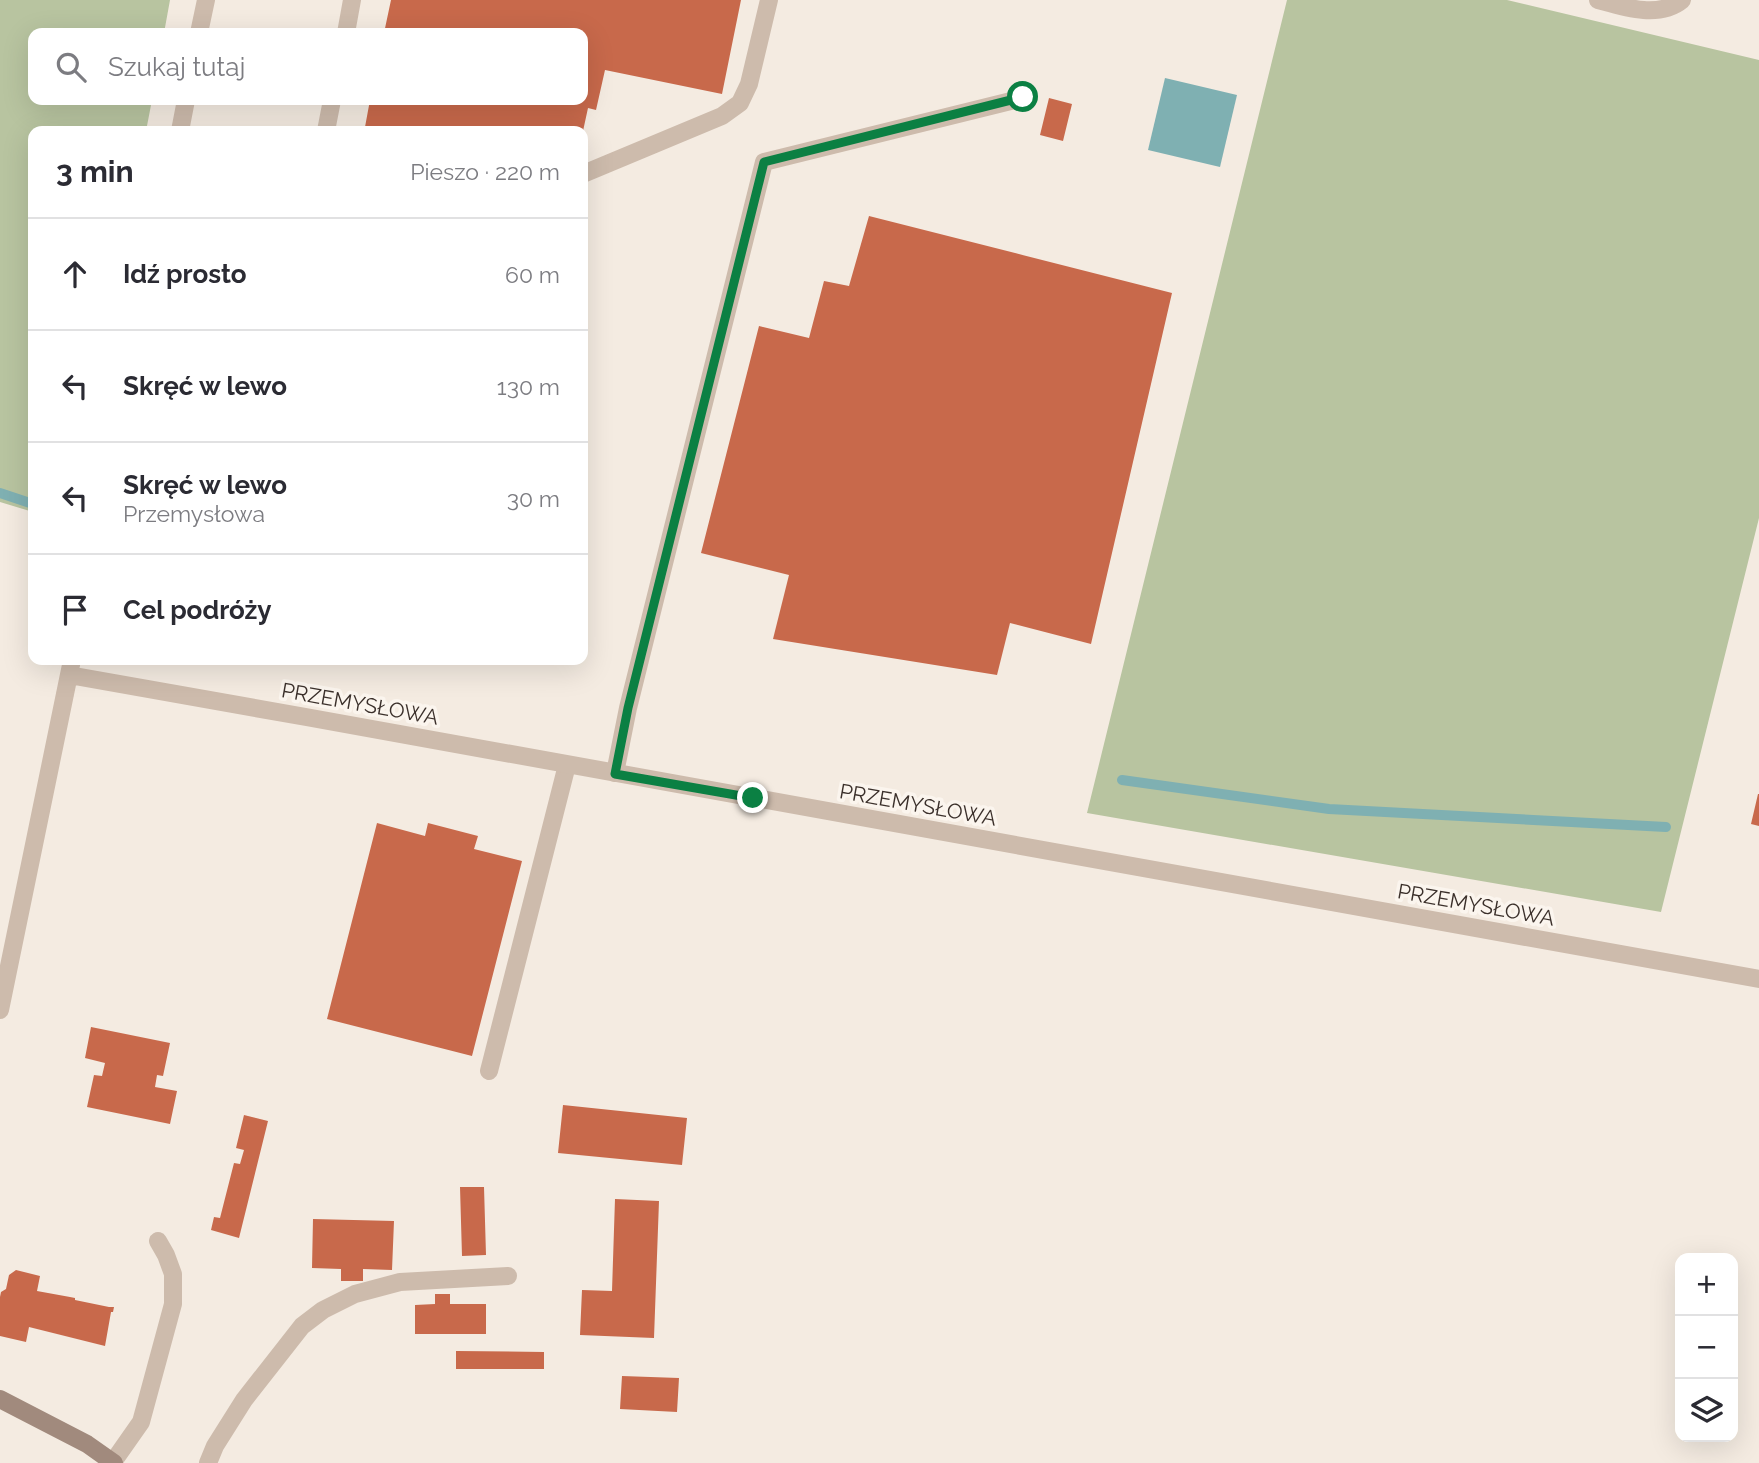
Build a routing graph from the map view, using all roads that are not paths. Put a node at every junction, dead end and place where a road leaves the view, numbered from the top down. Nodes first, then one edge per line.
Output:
1 (206, 0) edge
2 (352, 0) edge
3 (769, 0) edge
4 (1598, 0) edge
5 (1682, 0) edge
6 (200, 28) edge
7 (347, 28) edge
8 (1023, 97) dead end
9 (185, 105) edge
10 (331, 105) edge
11 (181, 126) edge
12 (327, 126) edge
13 (588, 172) edge
14 (71, 668) edge
15 (566, 765) junction
16 (615, 774) junction
17 (1759, 979) edge
18 (0, 1010) edge
19 (489, 1070) dead end
20 (158, 1241) dead end
21 (508, 1276) dead end
22 (0, 1399) edge
23 (113, 1462) edge
24 (208, 1463) edge

1 - 6 street
2 - 7 street
3 - 13 street
4 - 5 street
8 - 16 street
9 - 11 street
10 - 12 street
14 - 15 street, PRZEMYSŁOWA
14 - 18 street
15 - 16 street, PRZEMYSŁOWA
15 - 19 street
16 - 17 street, PRZEMYSŁOWA
20 - 23 street
21 - 24 street
22 - 23 street

